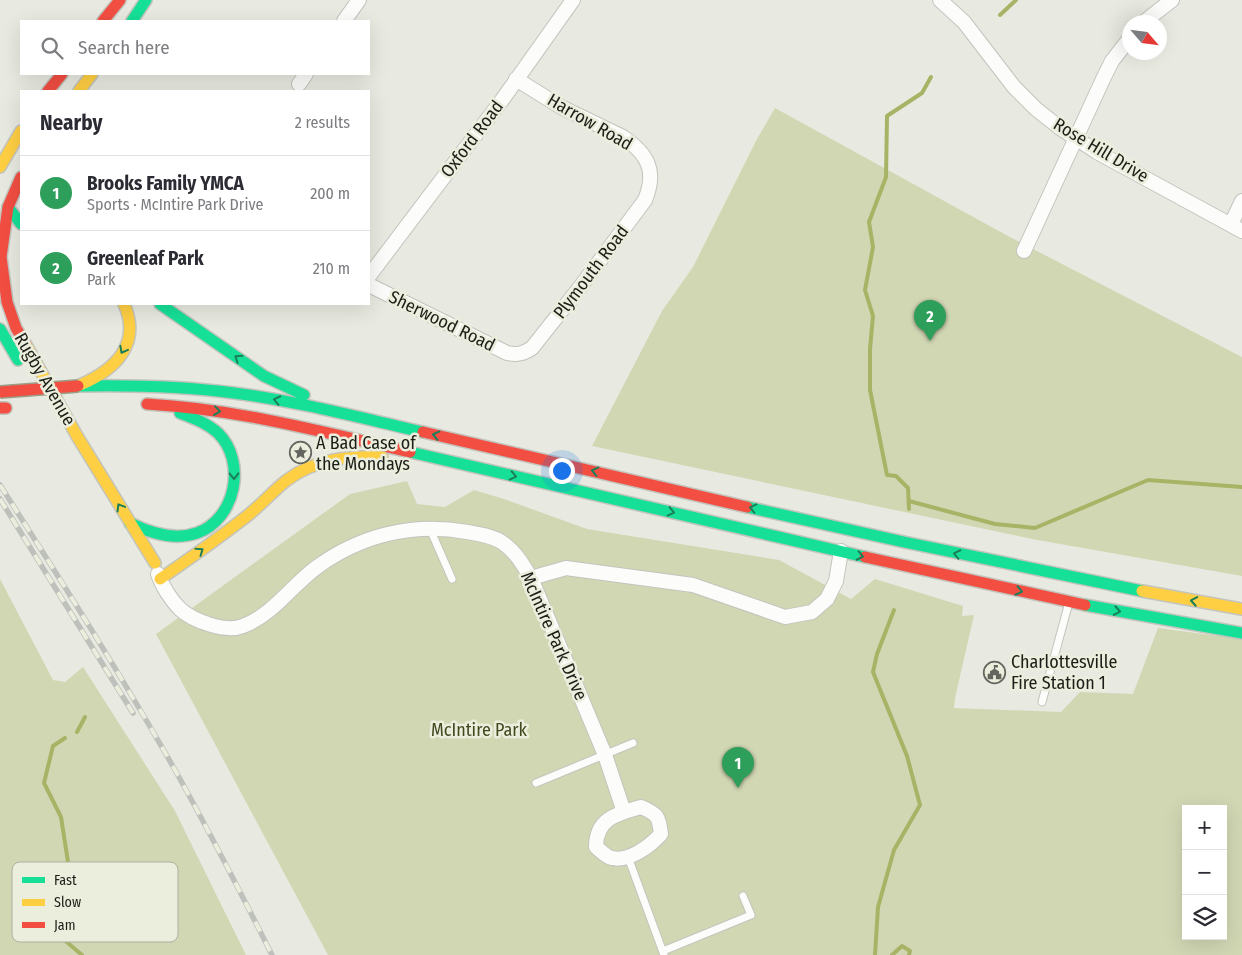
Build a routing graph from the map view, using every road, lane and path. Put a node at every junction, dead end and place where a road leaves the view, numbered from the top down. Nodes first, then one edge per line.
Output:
1 (120, 0) edge
2 (146, 0) edge
3 (360, 0) edge
4 (573, 0) edge
5 (940, 0) edge
6 (1172, 0) edge
7 (1153, 15) edge
8 (104, 20) edge
9 (133, 20) edge
10 (345, 20) edge
11 (1122, 48) edge
12 (61, 75) edge
13 (91, 75) edge
14 (516, 79) junction
15 (49, 90) edge
16 (80, 90) edge
17 (20, 133) edge
18 (1075, 139) junction
19 (0, 167) edge
20 (651, 176) joint
21 (20, 180) edge
22 (1242, 201) edge
23 (10, 205) edge
24 (20, 223) edge
25 (1236, 227) edge
26 (1024, 251) dead end
27 (370, 275) edge
28 (370, 285) edge
29 (124, 305) edge
30 (161, 305) edge
31 (0, 329) edge
32 (516, 355) joint
33 (78, 386) junction
34 (0, 392) edge
35 (138, 403) dead end
36 (72, 404) dead end
37 (153, 404) junction
38 (16, 407) dead end
39 (0, 408) edge
40 (343, 414) junction
41 (489, 471) junction
42 (130, 523) junction
43 (430, 528) junction
44 (205, 529) junction
45 (176, 549) dead end
46 (841, 551) junction
47 (155, 564) joint
48 (531, 578) junction
49 (160, 579) junction
50 (452, 579) dead end
51 (1072, 590) junction
52 (1242, 609) edge
53 (1242, 632) edge
54 (1042, 702) dead end
55 (633, 743) dead end
56 (605, 755) junction
57 (536, 783) dead end
58 (624, 812) junction
59 (628, 857) junction
60 (743, 896) dead end
61 (664, 953) edge

1 - 8 main road
2 - 9 main road
3 - 10 street
4 - 14 street, Oxford Road
5 - 18 street, Rose Hill Drive
6 - 7 street
11 - 18 street
12 - 15 main road
13 - 16 main road
14 - 20 street, Harrow Road
14 - 27 street, Oxford Road
17 - 19 main road
18 - 25 street, Rose Hill Drive
18 - 26 street
20 - 32 street, Plymouth Road
21 - 23 main road, Rugby Avenue
22 - 25 street
23 - 24 main road
42 -> 23 main road, Rugby Avenue
28 - 32 street, Sherwood Road
29 -> 33 main road
40 -> 30 main road
31 - 36 main road, Rugby Avenue
33 - 34 main road, bridge
40 -> 33 main road
35 - 37 main road
37 -> 41 main road
37 -> 44 main road
38 - 39 main road
51 -> 40 main road
41 -> 46 main road
49 -> 41 main road
42 - 44 main road
42 - 47 main road, Rugby Avenue
43 - 48 street, McIntire Park Drive
43 - 49 street, McIntire Park Drive
43 - 50 lane
44 - 45 main road
46 - 48 street
46 -> 51 main road
47 - 49 street, McIntire Park Drive
48 - 56 street, McIntire Park Drive
52 -> 51 main road
51 -> 53 main road
51 - 54 lane
55 - 56 lane
56 - 57 lane
56 - 58 street, McIntire Park Drive
58 - 59 street
58 - 59 street
59 - 61 lane
60 - 61 lane

